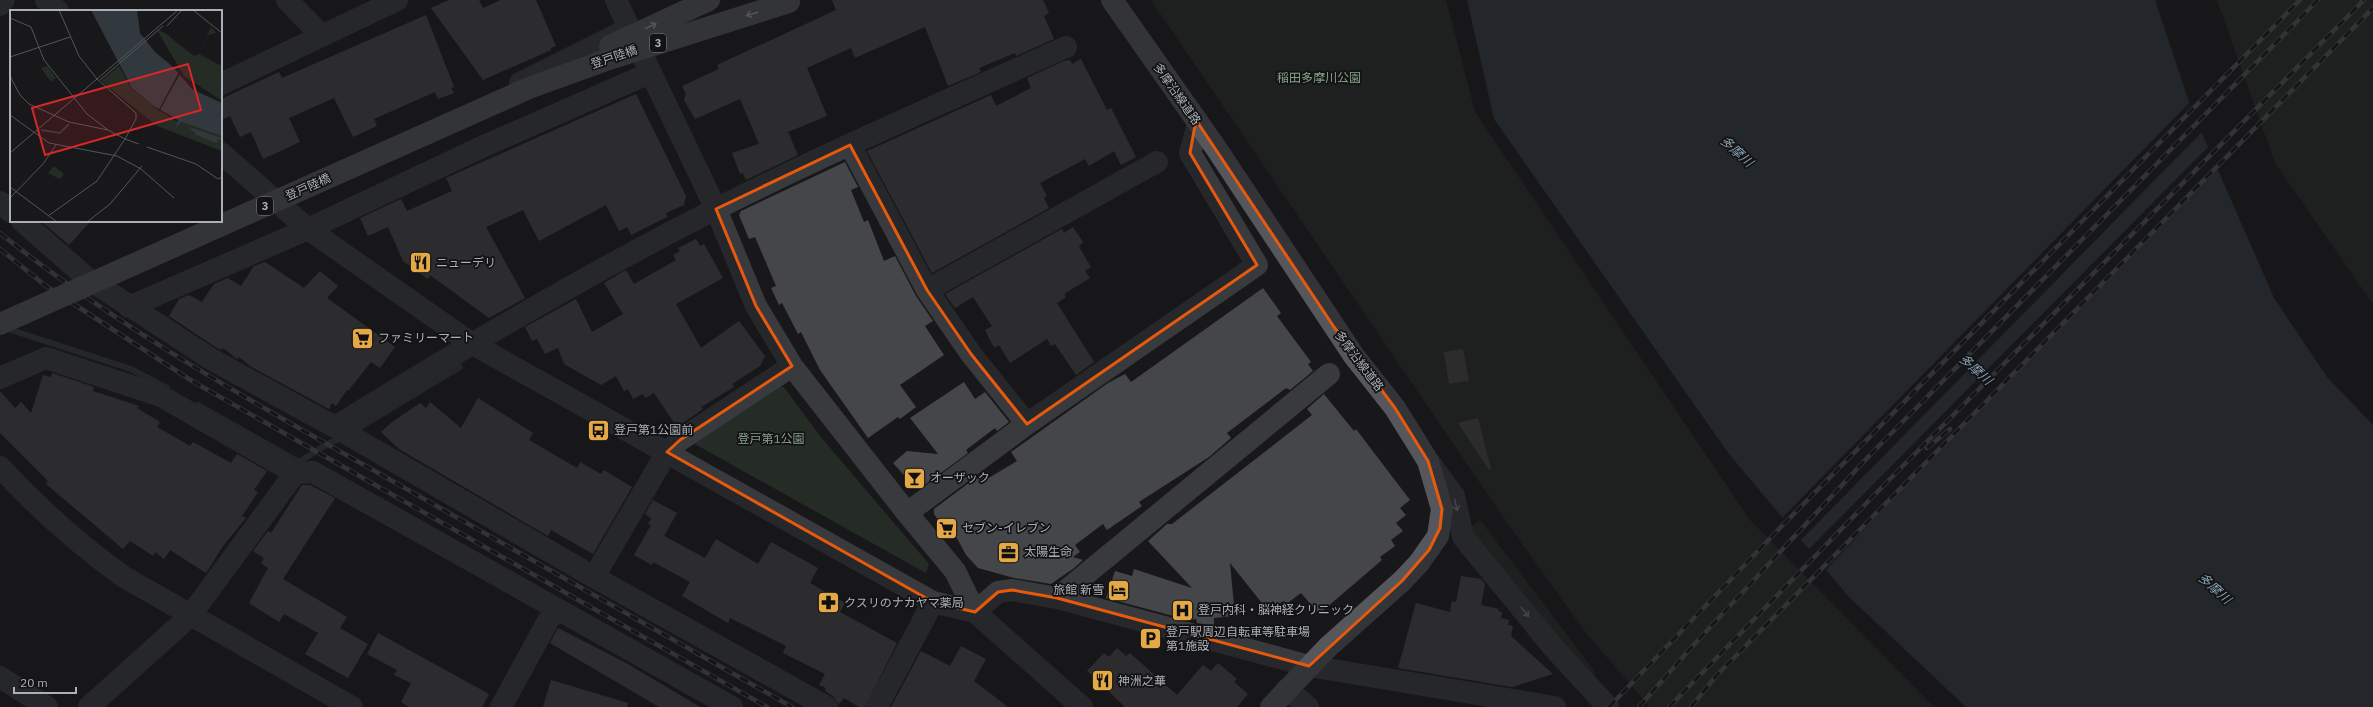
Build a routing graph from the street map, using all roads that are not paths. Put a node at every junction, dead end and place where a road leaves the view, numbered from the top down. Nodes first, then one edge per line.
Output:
1 (4, 0) edge
2 (46, 0) edge
3 (287, 0) edge
4 (397, 0) edge
5 (616, 0) edge
6 (709, 0) edge
7 (792, 0) edge
8 (1112, 0) edge
9 (0, 5) edge
10 (57, 10) edge
11 (629, 28) junction
12 (322, 36) junction
13 (1066, 47) dead end
14 (650, 73) junction
15 (222, 84) edge
16 (529, 88) junction
17 (1196, 120) junction
18 (850, 145) junction
19 (222, 154) edge
20 (1157, 162) dead end
21 (273, 198) junction
22 (0, 202) edge
23 (716, 209) junction
24 (10, 211) edge
25 (222, 220) edge
26 (23, 222) edge
27 (215, 222) edge
28 (308, 229) junction
29 (87, 278) junction
30 (926, 290) junction
31 (129, 306) junction
32 (0, 324) edge
33 (472, 343) junction
34 (792, 366) junction
35 (1329, 374) dead end
36 (0, 378) edge
37 (1027, 424) junction
38 (344, 432) junction
39 (667, 452) junction
40 (1428, 461) junction
41 (0, 467) edge
42 (295, 473) junction
43 (907, 513) junction
44 (594, 577) junction
45 (1057, 598) junction
46 (933, 602) junction
47 (555, 608) junction
48 (975, 612) junction
49 (190, 616) junction
50 (1309, 666) junction
51 (0, 677) edge
52 (1286, 689) junction
53 (47, 707) edge
54 (89, 707) edge
55 (352, 707) edge
56 (501, 707) edge
57 (732, 707) edge
58 (827, 707) edge
59 (877, 707) edge
60 (1082, 707) edge
61 (1271, 707) edge
62 (1308, 707) edge
63 (1554, 707) edge
64 (1608, 707) edge

1 - 9 street
2 - 10 street
3 - 12 street
4 - 12 street
5 - 11 street
16 -> 6 main road, 登戸陸橋 / 3, bridge
7 -> 16 main road, 登戸陸橋 / 3, bridge
8 - 17 main road, 多摩沿線道路
11 - 14 street
11 - 21 street
12 - 15 street
13 - 18 street
14 - 23 street
14 - 28 street
16 - 32 main road, 登戸陸橋 / 3, bridge
17 - 37 street
17 - 40 main road, 多摩沿線道路
18 - 23 street
18 - 30 street
19 - 21 street
20 - 30 street
21 - 25 street
21 - 28 street
22 - 24 street
23 - 33 street
23 - 34 street
26 - 29 street
27 - 29 street
28 - 31 street
28 - 33 street
29 - 31 street
30 - 37 street
31 - 38 street
33 - 38 street
33 - 39 street
34 - 39 street
34 - 43 street
35 - 45 street
36 - 42 street
37 - 43 street
38 - 44 street
39 - 44 street
39 - 46 street
40 - 50 main road, 多摩沿線道路
40 -> 64 street
41 - 49 street
42 - 47 street
42 - 49 street
43 - 48 street
44 - 58 street
45 - 48 street
45 - 50 street
46 - 48 street
46 - 59 street
47 - 56 street
47 - 57 street
48 - 60 street
49 - 54 street
49 - 55 street
50 - 52 main road, 多摩沿線道路
50 - 63 street
51 - 53 street
52 - 61 main road, 多摩沿線道路
52 - 62 street

